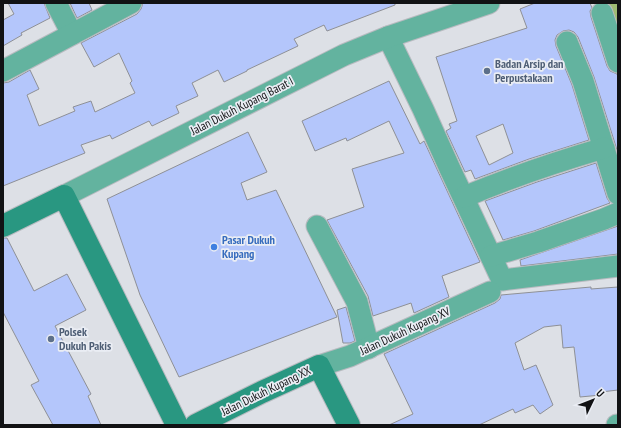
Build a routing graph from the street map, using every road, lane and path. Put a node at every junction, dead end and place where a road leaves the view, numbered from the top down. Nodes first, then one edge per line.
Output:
1 (56, 3) edge
2 (131, 3) edge
3 (489, 3) edge
4 (602, 13) dead end
5 (72, 34) junction
6 (388, 37) junction
7 (567, 42) dead end
8 (618, 62) edge
9 (3, 71) edge
10 (604, 148) junction
11 (618, 194) edge
12 (64, 196) junction
13 (464, 197) junction
14 (618, 212) edge
15 (3, 226) edge
16 (317, 226) dead end
17 (491, 256) junction
18 (618, 266) edge
19 (496, 286) junction
20 (369, 348) junction
21 (319, 366) junction
22 (177, 425) edge
23 (196, 425) edge
24 (349, 425) edge

1 - 5 street
2 - 5 street
3 - 6 street, Jalan Dukuh Kupang Barat I
4 - 8 street
5 - 9 street
6 - 12 street, Jalan Dukuh Kupang Barat I
6 - 13 street
7 - 10 street
10 - 11 street
10 - 13 street
12 - 15 street, Jalan Dukuh Kupang Barat I
12 - 22 street
13 - 17 street
14 - 17 street
16 - 20 street
17 - 19 street
18 - 19 street, Jalan Dukuh Kupang XV
19 - 20 street, Jalan Dukuh Kupang XV
20 - 21 street, Jalan Dukuh Kupang XV
21 - 23 street, Jalan Dukuh Kupang XX
21 - 24 street, Jalan Dukuh Kupang XX

